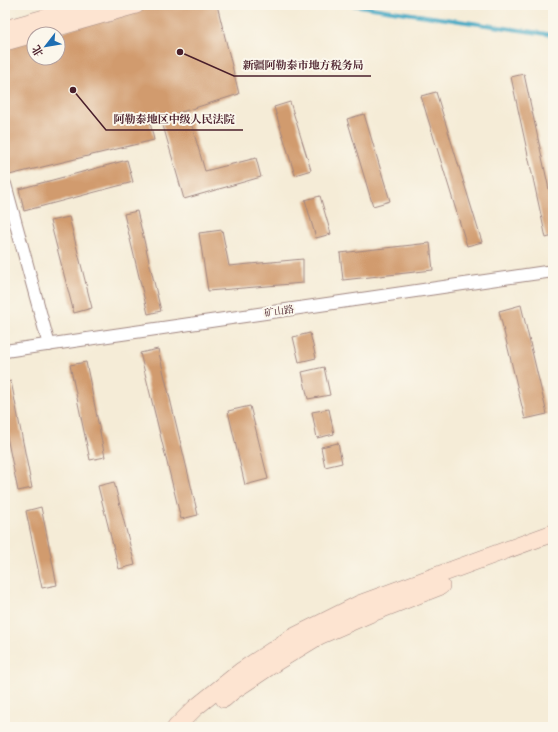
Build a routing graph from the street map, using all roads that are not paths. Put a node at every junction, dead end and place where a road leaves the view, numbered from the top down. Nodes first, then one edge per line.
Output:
1 (91, 5) edge
2 (136, 5) edge
3 (5, 29) edge
4 (5, 42) edge
5 (5, 184) edge
6 (553, 271) edge
7 (49, 345) junction
8 (5, 351) edge
9 (553, 534) edge
10 (553, 545) edge
11 (176, 727) edge
12 (190, 727) edge

1 - 3 main road
2 - 4 main road
5 - 7 street
6 - 7 street, 矿山路
7 - 8 street, 矿山路
9 - 11 main road
10 - 12 main road

